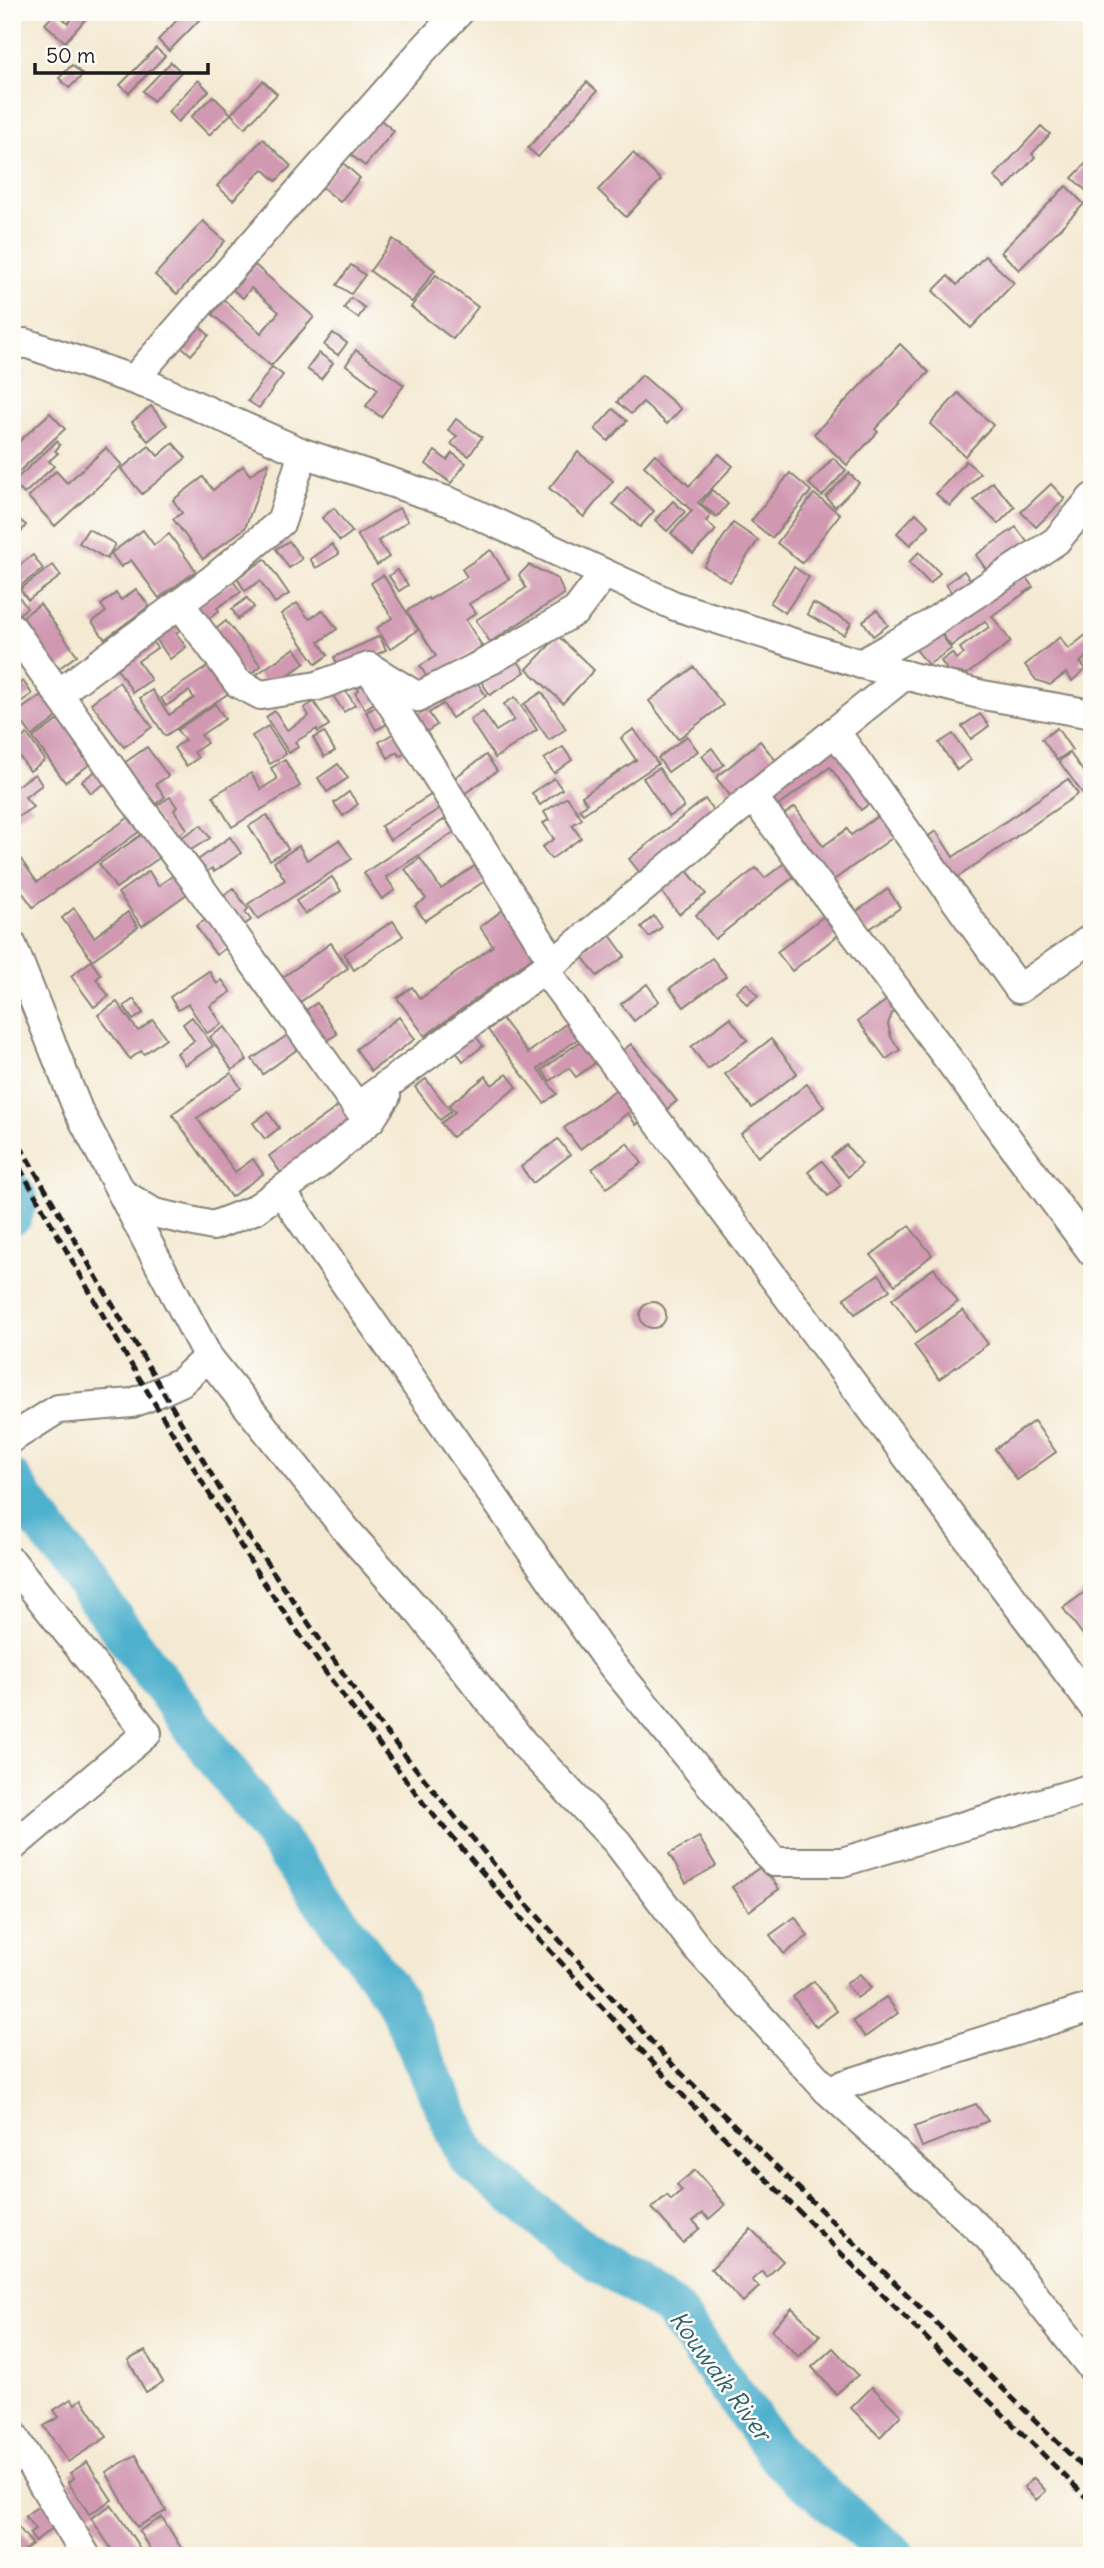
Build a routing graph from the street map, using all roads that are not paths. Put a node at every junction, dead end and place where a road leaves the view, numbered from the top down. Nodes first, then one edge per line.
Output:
1 (459, 12) edge
2 (12, 346) edge
3 (142, 383) junction
4 (303, 453) junction
5 (1092, 498) edge
6 (604, 574) junction
7 (180, 604) junction
8 (12, 628) edge
9 (861, 664) junction
10 (369, 667) junction
11 (905, 675) junction
12 (59, 693) junction
13 (1092, 714) edge
14 (835, 731) junction
15 (753, 797) junction
16 (1092, 937) edge
17 (12, 945) edge
18 (548, 966) junction
19 (399, 1076) junction
20 (281, 1191) junction
21 (121, 1192) junction
22 (1092, 1252) edge
23 (208, 1357) junction
24 (12, 1438) edge
25 (12, 1562) edge
26 (1092, 1705) edge
27 (1092, 1788) edge
28 (12, 1847) edge
29 (1092, 2007) edge
30 (827, 2090) junction
31 (1092, 2368) edge
32 (12, 2433) edge
33 (77, 2551) edge

1 - 3 street
2 - 3 street
3 - 4 street
4 - 6 street
4 - 7 street
5 - 9 street
6 - 9 street
6 - 10 street
7 - 10 street
7 - 12 street
8 - 12 street
9 - 11 street
10 - 18 street
11 - 13 street
11 - 14 street
12 - 19 street
14 - 15 street
14 - 16 street
15 - 18 street
15 - 22 street
17 - 21 street
18 - 19 street
18 - 26 street
19 - 20 street
20 - 21 street
20 - 27 street
21 - 23 street
23 - 24 street
23 - 30 street
25 - 28 street
29 - 30 street
30 - 31 street
32 - 33 street

